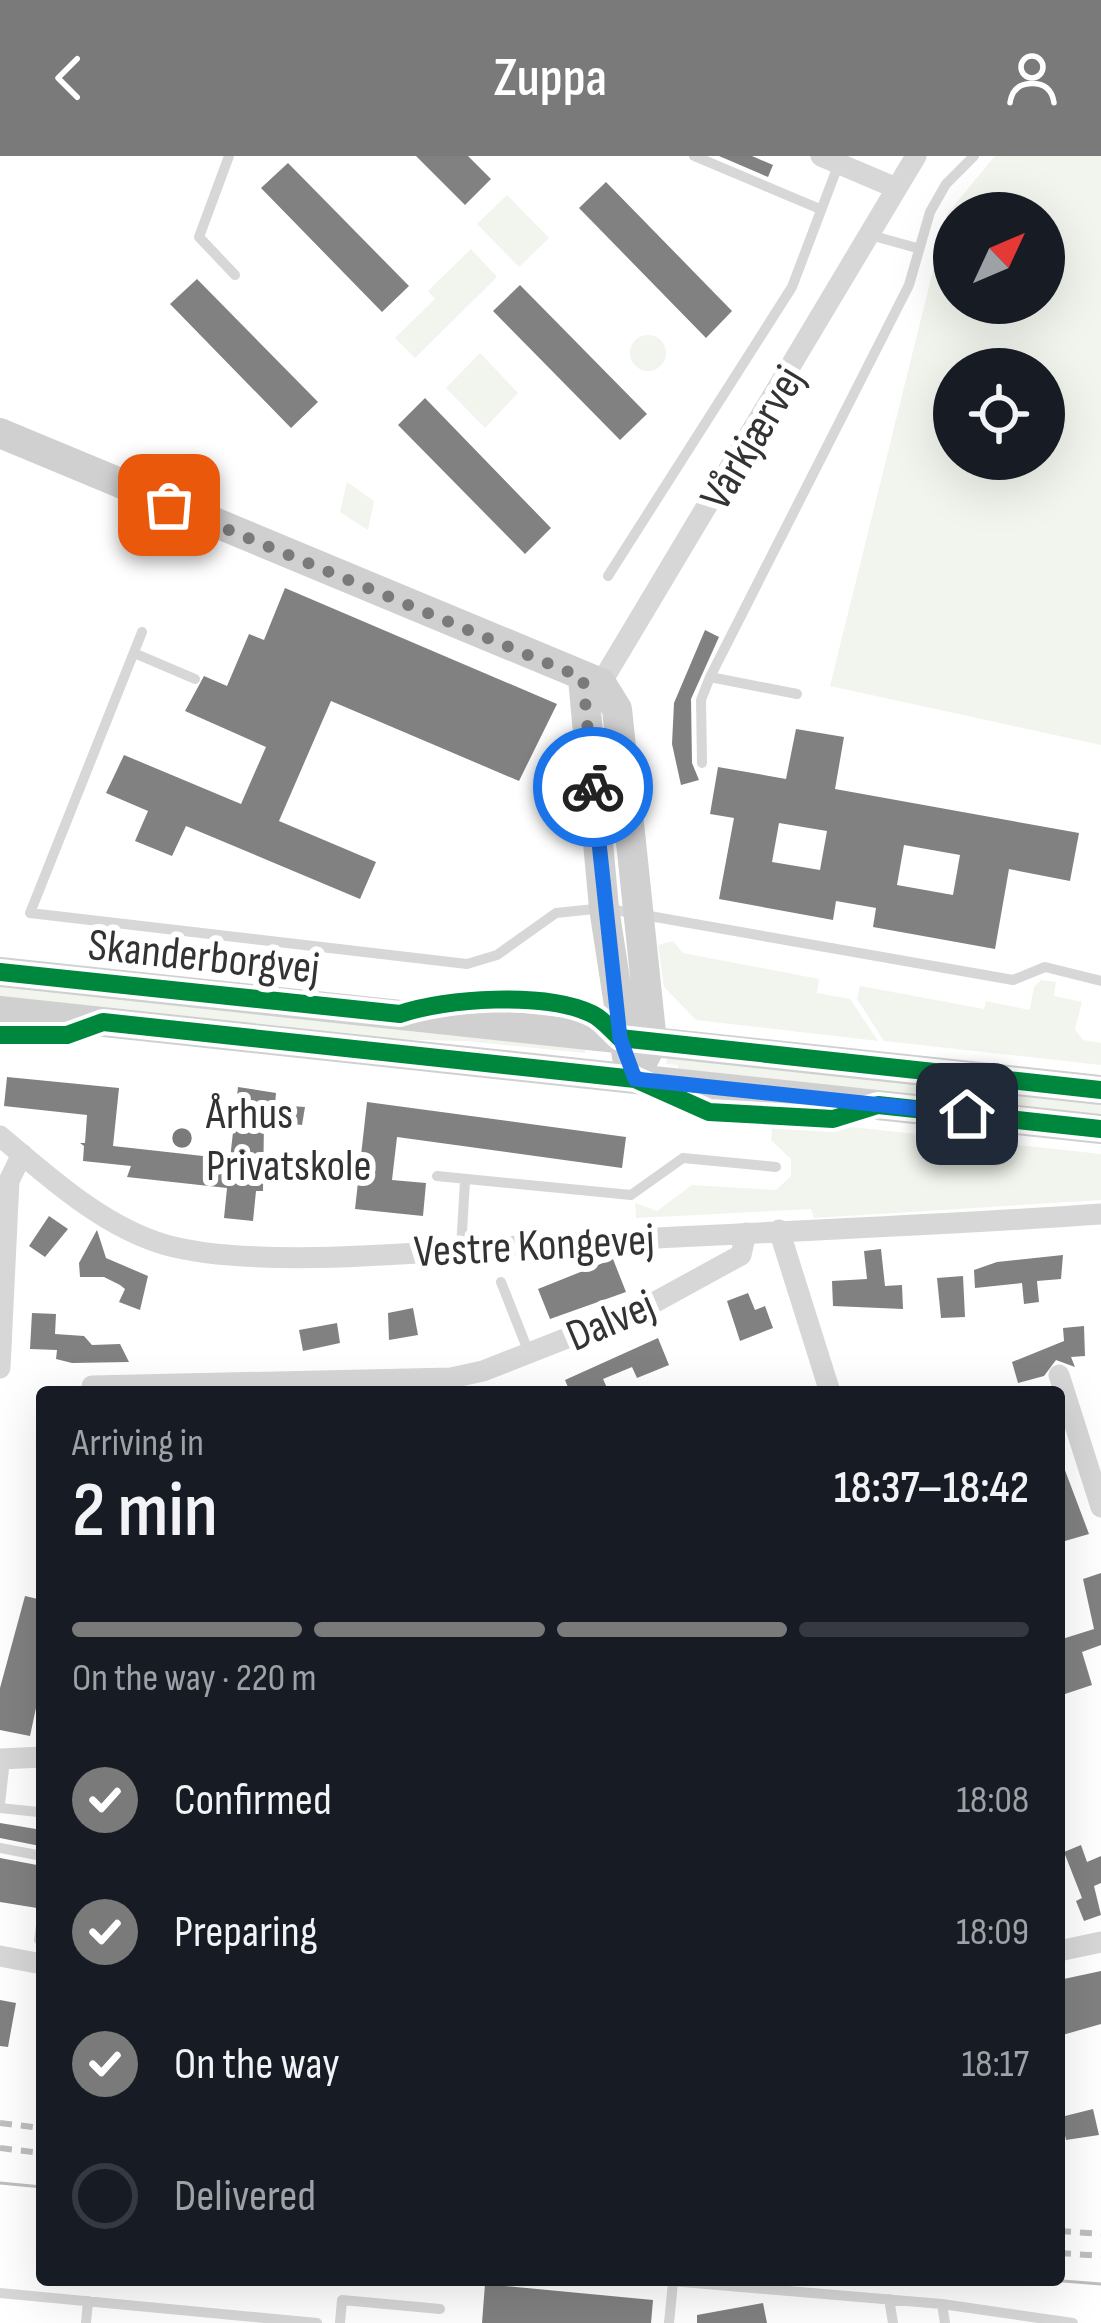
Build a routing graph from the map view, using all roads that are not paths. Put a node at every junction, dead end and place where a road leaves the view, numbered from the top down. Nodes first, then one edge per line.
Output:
1 (230, 156) edge
2 (694, 156) edge
3 (916, 156) edge
4 (974, 156) edge
5 (830, 160) edge
6 (896, 188) junction
7 (820, 209) junction
8 (870, 235) junction
9 (917, 248) junction
10 (235, 275) dead end
11 (0, 433) edge
12 (608, 576) dead end
13 (142, 632) dead end
14 (134, 653) junction
15 (710, 677) junction
16 (195, 679) dead end
17 (592, 681) junction
18 (797, 694) dead end
19 (702, 763) dead end
20 (604, 908) junction
21 (639, 911) junction
22 (0, 972) edge
23 (1101, 980) edge
24 (0, 1011) edge
25 (620, 1038) junction
26 (652, 1042) junction
27 (635, 1079) junction
28 (1101, 1090) edge
29 (1101, 1129) edge
30 (0, 1136) edge
31 (22, 1154) junction
32 (776, 1167) dead end
33 (437, 1176) dead end
34 (464, 1181) junction
35 (1101, 1214) edge
36 (779, 1230) junction
37 (746, 1233) junction
38 (461, 1249) junction
39 (501, 1282) dead end
40 (529, 1353) junction
41 (0, 1368) edge
42 (1059, 1375) dead end
43 (92, 1386) dead end
44 (828, 1386) edge
45 (1064, 1386) edge
46 (1065, 1389) edge
47 (1095, 1460) edge
48 (1101, 1508) edge
49 (36, 1757) edge
50 (3, 1760) edge
51 (0, 1806) edge
52 (36, 1812) edge
53 (0, 1848) edge
54 (36, 1855) edge
55 (1101, 1942) edge
56 (1065, 1950) edge
57 (0, 1956) edge
58 (36, 1963) edge
59 (673, 2286) edge
60 (724, 2286) edge
61 (0, 2293) edge
62 (889, 2299) junction
63 (88, 2301) junction
64 (942, 2304) junction
65 (440, 2309) dead end
66 (86, 2323) edge
67 (317, 2323) edge
68 (340, 2323) edge
69 (670, 2323) edge
70 (893, 2323) edge
71 (945, 2323) edge
72 (1073, 2323) edge

1 - 10 lane
2 - 7 lane
3 - 6 street, Vårkjærvej
4 - 9 lane
5 - 6 street
5 - 7 lane
6 - 8 street, Vårkjærvej
7 - 12 lane
8 - 9 lane
8 - 17 street, Vårkjærvej
9 - 15 lane
11 - 17 main road
13 - 14 lane
14 - 16 lane
14 - 20 lane
15 - 18 lane
15 - 19 lane
17 - 20 main road
17 - 21 main road
20 - 21 lane
20 - 25 main road
21 - 23 lane
21 - 26 main road
22 - 25 main road, Skanderborgvej
24 - 27 main road, Skanderborgvej
25 - 26 main road, Skanderborgvej
25 - 27 main road
26 - 27 main road
26 - 28 main road, Skanderborgvej
27 - 29 main road, Skanderborgvej
30 - 31 street, Vestre Kongevej
31 - 38 street, Vestre Kongevej
31 - 41 street
32 - 34 lane
33 - 34 lane
34 - 38 lane
35 - 36 street, Vestre Kongevej
36 - 37 street, Vestre Kongevej
36 - 44 street
37 - 38 street, Vestre Kongevej
37 - 40 street, Dalvej
39 - 40 lane
40 - 43 street, Dalvej
42 - 45 street
46 - 47 street
47 - 48 street
49 - 50 street
50 - 51 lane
51 - 52 lane
53 - 54 lane
55 - 56 street
57 - 58 street
59 - 69 lane
60 - 62 lane
61 - 63 lane
62 - 64 lane
62 - 70 lane
63 - 66 lane
63 - 67 lane
64 - 71 lane
64 - 72 lane
65 - 68 lane

